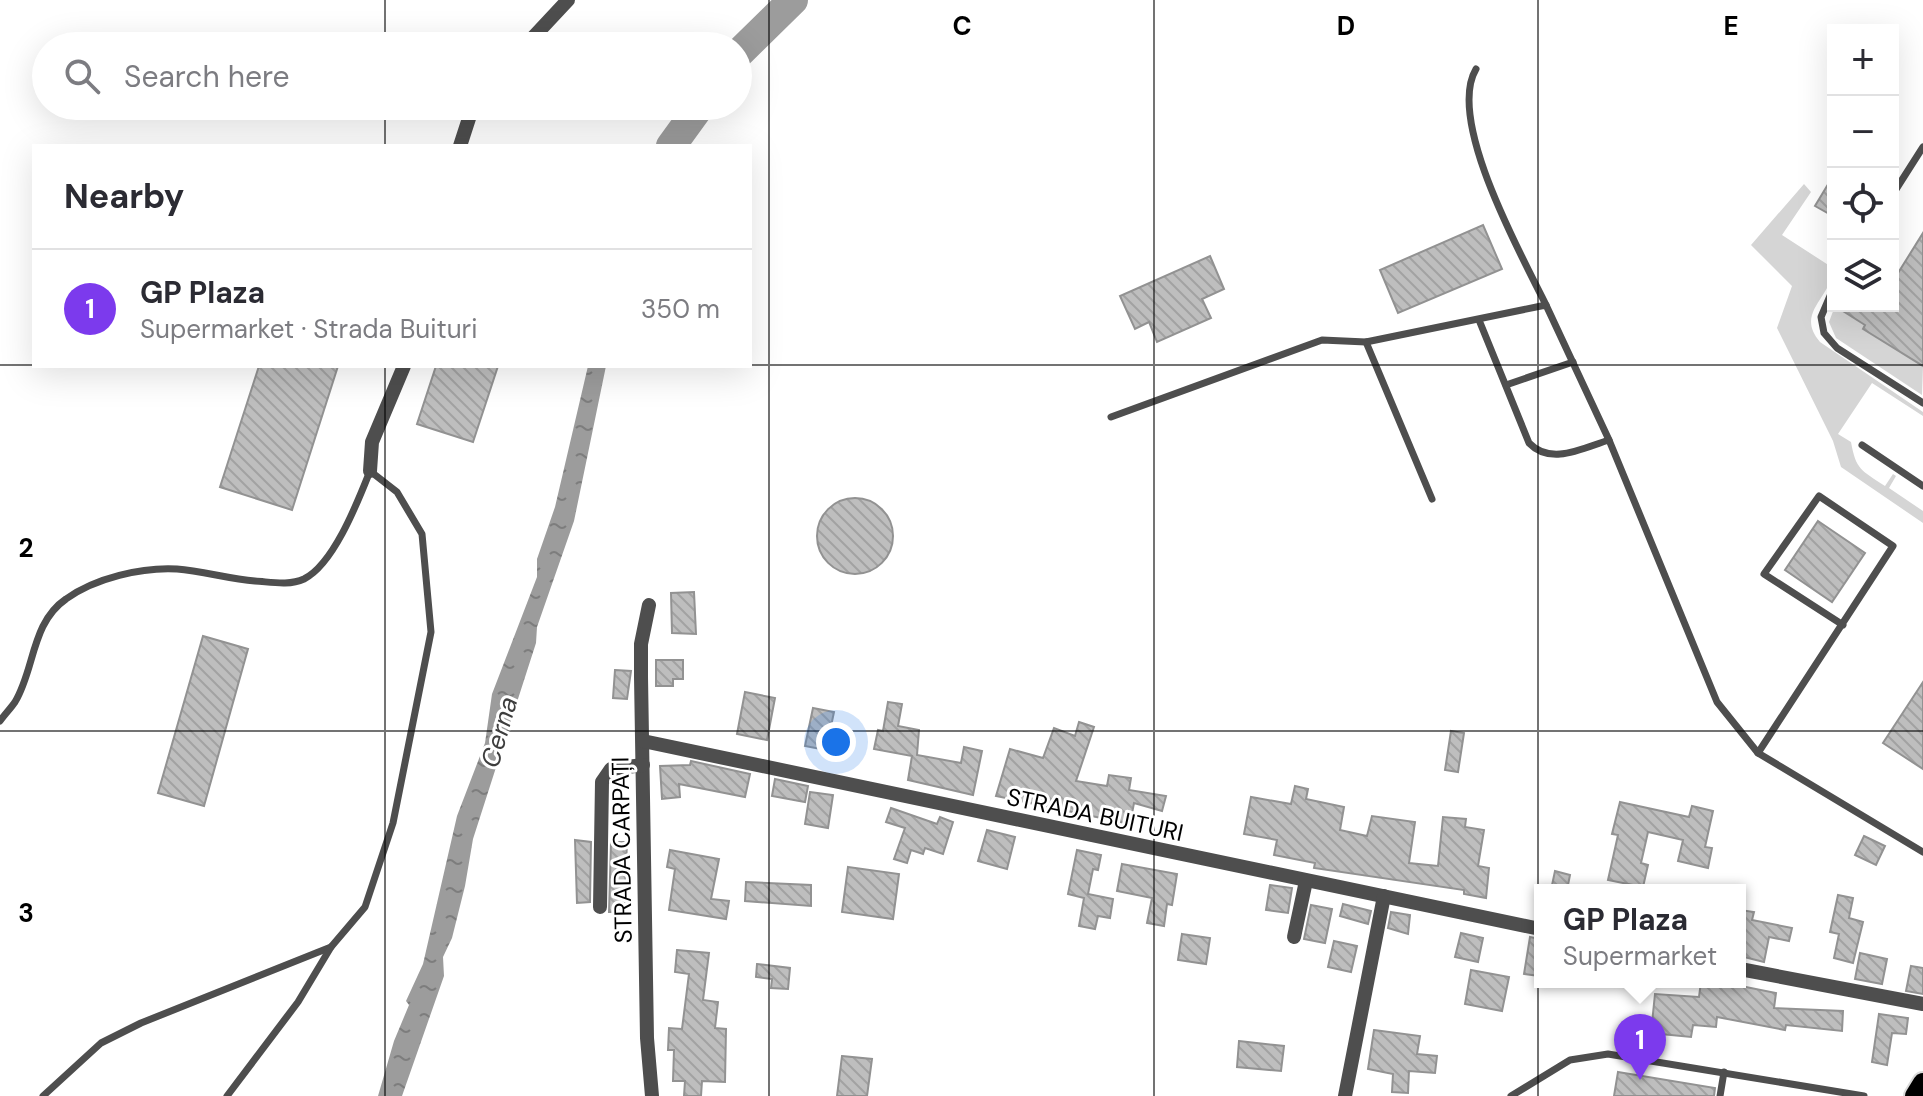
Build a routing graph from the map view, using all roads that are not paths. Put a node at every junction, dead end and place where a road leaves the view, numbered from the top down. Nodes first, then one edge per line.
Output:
1 (568, 0) edge
2 (538, 32) edge
3 (1476, 69) dead end
4 (468, 120) edge
5 (461, 144) edge
6 (1923, 147) edge
7 (1899, 185) edge
8 (1827, 303) edge
9 (1546, 305) junction
10 (1479, 320) junction
11 (1366, 342) junction
12 (1573, 362) junction
13 (403, 368) edge
14 (1506, 385) junction
15 (1923, 403) edge
16 (1111, 417) dead end
17 (1609, 440) junction
18 (1862, 445) dead end
19 (370, 471) junction
20 (1923, 486) edge
21 (1432, 499) dead end
22 (649, 605) dead end
23 (1843, 625) junction
24 (0, 721) edge
25 (643, 741) junction
26 (1758, 753) junction
27 (643, 765) junction
28 (1923, 852) edge
29 (1306, 881) junction
30 (1384, 896) junction
31 (600, 907) dead end
32 (1534, 928) edge
33 (1294, 937) dead end
34 (331, 947) junction
35 (1746, 970) edge
36 (1923, 1004) edge
37 (1724, 1072) junction
38 (1923, 1083) edge
39 (43, 1096) edge
40 (227, 1096) edge
41 (652, 1096) edge
42 (1345, 1096) edge
43 (1511, 1096) edge
44 (1720, 1096) edge
45 (1864, 1096) edge
46 (1915, 1096) edge

1 - 2 street
3 - 9 lane
4 - 5 street
6 - 7 lane
8 - 15 lane
9 - 10 lane
9 - 12 lane
10 - 11 lane
10 - 14 lane
11 - 16 lane
11 - 21 lane
12 - 14 lane
12 - 17 lane
13 - 19 street
14 - 17 lane
17 - 26 lane
18 - 20 lane
19 - 24 lane
19 - 34 lane
22 - 25 street, STRADA CARPAȚI
23 - 23 lane
23 - 26 lane
25 - 27 street, STRADA CARPAȚI
25 - 29 street, STRADA BUITURI
26 - 28 lane
27 - 31 street
27 - 41 street, STRADA CARPAȚI
29 - 30 street, STRADA BUITURI
29 - 33 street
30 - 32 street, STRADA BUITURI
30 - 42 street
34 - 39 lane
34 - 40 lane
35 - 36 street
37 - 43 lane
37 - 44 lane
37 - 45 lane
38 - 46 main road

